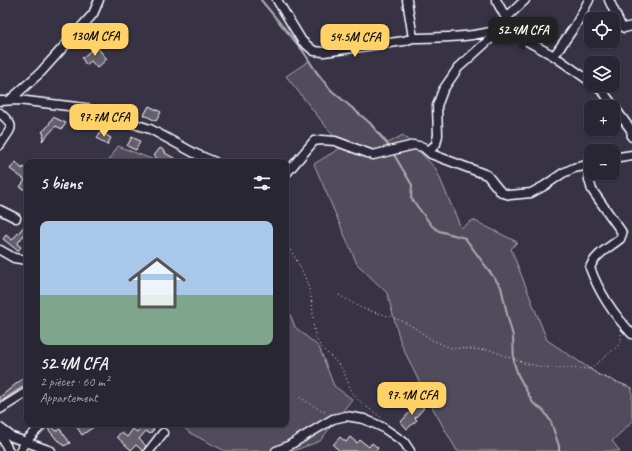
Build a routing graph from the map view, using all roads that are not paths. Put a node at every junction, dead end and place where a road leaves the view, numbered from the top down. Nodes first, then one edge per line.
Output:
1 (99, 0) edge
2 (276, 0) edge
3 (407, 0) edge
4 (496, 0) edge
5 (525, 0) edge
6 (588, 0) edge
7 (609, 0) edge
8 (506, 18) junction
9 (632, 26) edge
10 (501, 29) junction
11 (413, 38) junction
12 (525, 40) junction
13 (554, 56) junction
14 (584, 77) edge
15 (603, 92) edge
16 (10, 100) junction
17 (0, 102) edge
18 (0, 113) edge
19 (632, 137) edge
20 (0, 145) edge
21 (428, 151) junction
22 (632, 155) edge
23 (620, 157) edge
24 (208, 159) edge
25 (584, 166) edge
26 (289, 170) edge
27 (589, 180) edge
28 (0, 210) edge
29 (16, 218) dead end
30 (0, 250) edge
31 (24, 260) edge
32 (632, 334) edge
33 (24, 394) edge
34 (0, 408) edge
35 (40, 427) edge
36 (0, 428) edge
37 (163, 433) dead end
38 (0, 434) edge
39 (25, 442) junction
40 (291, 449) edge
41 (9, 451) edge
42 (20, 451) edge
43 (51, 451) edge
44 (150, 451) edge
45 (276, 451) edge
46 (410, 451) edge

1 - 16 street
2 - 11 street
3 - 11 street
4 - 8 street
5 - 8 street
6 - 13 street
7 - 9 street
8 - 10 street
8 - 12 street
10 - 11 street
10 - 12 street
10 - 21 street
12 - 13 street
13 - 14 street
15 - 19 street
16 - 17 street
16 - 24 street
18 - 20 street
21 - 25 street
21 - 26 street
22 - 23 street
27 - 32 street
28 - 29 street
30 - 31 street
33 - 34 street
35 - 39 street
36 - 39 street
37 - 44 street
38 - 41 street
39 - 42 street
39 - 43 street
40 - 45 street
40 - 46 street

